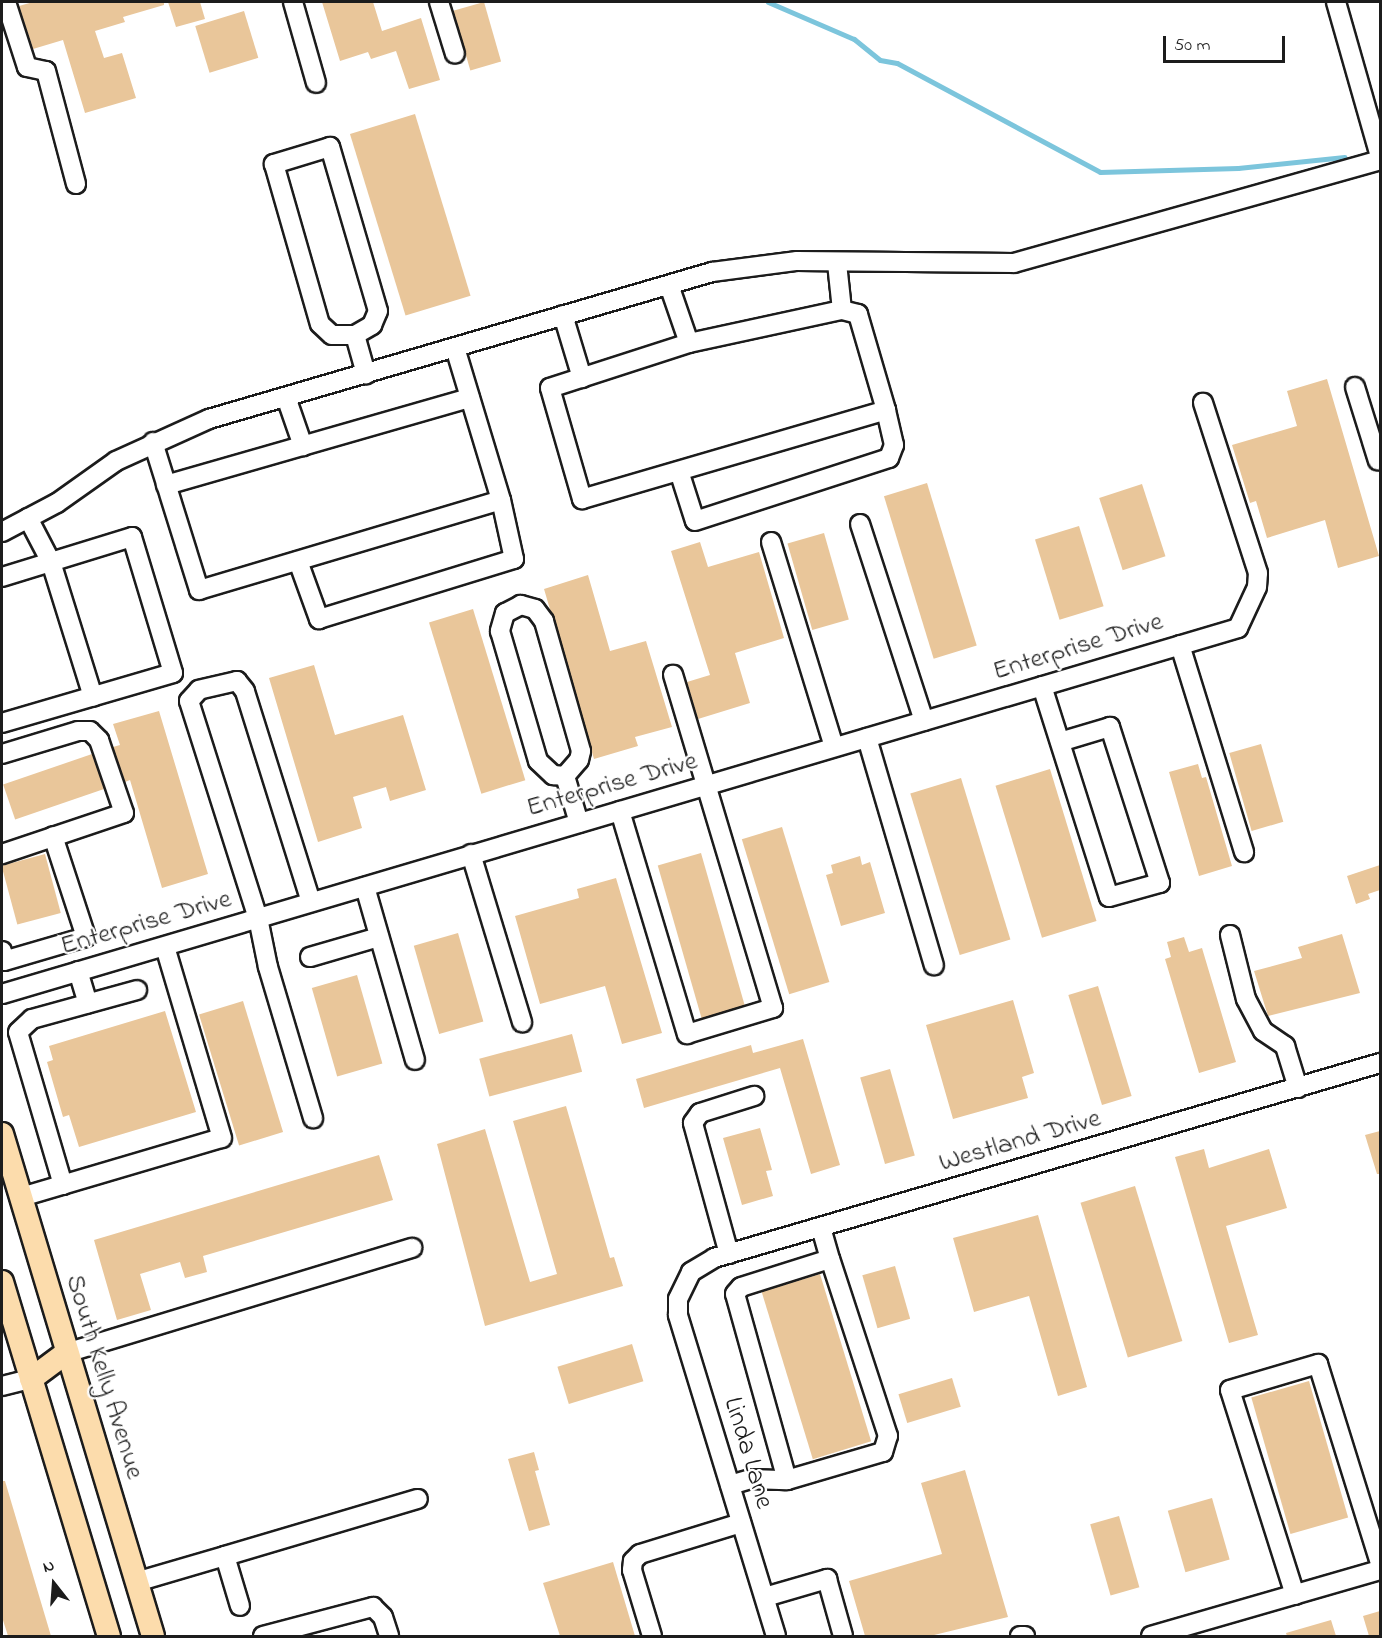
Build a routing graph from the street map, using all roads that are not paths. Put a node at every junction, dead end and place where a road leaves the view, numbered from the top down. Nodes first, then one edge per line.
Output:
1 (6, 2) edge
2 (293, 2) edge
3 (439, 2) edge
4 (1336, 2) edge
5 (455, 54) dead end
6 (316, 83) dead end
7 (1380, 158) edge
8 (76, 184) dead end
9 (837, 263) junction
10 (669, 285) junction
11 (842, 310) junction
12 (563, 315) junction
13 (355, 335) junction
14 (689, 343) junction
15 (455, 348) junction
16 (366, 374) junction
17 (582, 378) junction
18 (1355, 387) dead end
19 (286, 397) junction
20 (470, 398) junction
21 (1203, 403) dead end
22 (886, 410) junction
23 (153, 442) junction
24 (303, 446) junction
25 (1380, 464) edge
26 (679, 471) junction
27 (166, 485) junction
28 (501, 500) junction
29 (860, 524) dead end
30 (11, 526) edge
31 (771, 542) dead end
32 (298, 561) junction
33 (51, 562) junction
34 (2, 577) edge
35 (1180, 645) junction
36 (673, 675) dead end
37 (1042, 686) junction
38 (93, 697) junction
39 (2, 720) edge
40 (924, 721) junction
41 (867, 738) junction
42 (1060, 742) junction
43 (834, 747) junction
44 (2, 754) edge
45 (565, 776) junction
46 (706, 786) junction
47 (620, 811) junction
48 (579, 823) junction
49 (53, 836) junction
50 (1244, 852) dead end
51 (2, 854) edge
52 (471, 854) junction
53 (365, 886) junction
54 (311, 903) junction
55 (258, 918) junction
56 (1230, 935) dead end
57 (379, 937) junction
58 (165, 947) junction
59 (2, 951) edge
60 (310, 957) dead end
61 (934, 965) dead end
62 (78, 971) junction
63 (137, 990) dead end
64 (2, 994) edge
65 (88, 1003) junction
66 (522, 1022) dead end
67 (415, 1060) dead end
68 (1380, 1063) edge
69 (1298, 1088) junction
70 (754, 1096) dead end
71 (313, 1118) dead end
72 (2, 1134) edge
73 (63, 1185) junction
74 (21, 1197) junction
75 (821, 1228) junction
76 (412, 1248) dead end
77 (729, 1254) junction
78 (830, 1259) junction
79 (2, 1282) edge
80 (682, 1284) joint
81 (66, 1353) junction
82 (31, 1379) junction
83 (2, 1386) edge
84 (787, 1480) junction
85 (730, 1485) junction
86 (418, 1499) dead end
87 (741, 1523) junction
88 (225, 1556) junction
89 (1380, 1563) edge
90 (1380, 1569) edge
91 (136, 1582) junction
92 (1295, 1595) junction
93 (765, 1598) junction
94 (240, 1606) dead end
95 (324, 1628) edge
96 (109, 1636) edge
97 (153, 1636) edge
98 (264, 1636) edge
99 (389, 1636) edge
100 (652, 1636) edge
101 (776, 1636) edge
102 (843, 1636) edge
103 (1020, 1636) edge
104 (1025, 1636) edge
105 (1151, 1636) edge

1 - 8 street
2 - 6 street
3 - 5 street
4 - 7 street
7 - 9 street
9 - 10 street
9 - 11 street
10 - 12 street
10 - 14 street
11 - 14 street
11 - 22 street
12 - 15 street
12 - 17 street
13 - 13 street
13 - 16 street
14 - 17 street
15 - 16 street
15 - 20 street
16 - 19 street
17 - 26 street
18 - 25 street
19 - 23 street
19 - 24 street
20 - 24 street
20 - 28 street
21 - 35 street, Enterprise Drive
22 - 26 street
22 - 26 street
23 - 27 street
23 - 30 street
24 - 27 street
27 - 32 street
28 - 32 street
28 - 32 street
29 - 40 street
30 - 33 street
31 - 43 street
33 - 34 street
33 - 38 street
33 - 38 street
35 - 37 street, Enterprise Drive
35 - 50 street
36 - 46 street
37 - 40 street, Enterprise Drive
37 - 42 street
38 - 39 street
40 - 41 street, Enterprise Drive
41 - 43 street, Enterprise Drive
41 - 61 street
42 - 42 street
43 - 46 street, Enterprise Drive
44 - 49 street
45 - 45 street
45 - 48 street
46 - 47 street, Enterprise Drive
46 - 47 street
47 - 48 street, Enterprise Drive
48 - 52 street, Enterprise Drive
49 - 51 street
49 - 59 street
52 - 53 street, Enterprise Drive
52 - 66 street
53 - 54 street, Enterprise Drive
53 - 57 street
54 - 55 street, Enterprise Drive
54 - 55 street
55 - 58 street, Enterprise Drive
55 - 71 street
56 - 69 street
57 - 60 street
57 - 67 street
58 - 62 street, Enterprise Drive
58 - 73 street
62 - 64 street, Enterprise Drive
62 - 65 street
63 - 65 street
65 - 73 street
68 - 69 street, Westland Drive
69 - 75 street, Westland Drive
70 - 77 street
72 - 74 main road, South Kelly Avenue
73 - 74 street
74 - 81 main road, South Kelly Avenue
75 - 77 street, Westland Drive
75 - 78 street
76 - 81 street
77 - 80 street, Westland Drive
78 - 84 street
78 - 84 street
79 - 82 main road
80 - 85 street, Linda Lane
81 - 82 main road
81 - 91 main road, South Kelly Avenue
82 - 83 street
82 - 96 main road
84 - 85 street
85 - 87 street, Linda Lane
86 - 88 street
87 - 93 street, Linda Lane
87 - 100 street
88 - 91 street
88 - 94 street
89 - 92 street
90 - 92 street
91 - 97 main road, South Kelly Avenue
92 - 105 street
93 - 101 street, Linda Lane
93 - 102 street
95 - 98 street
95 - 99 street
103 - 104 street

